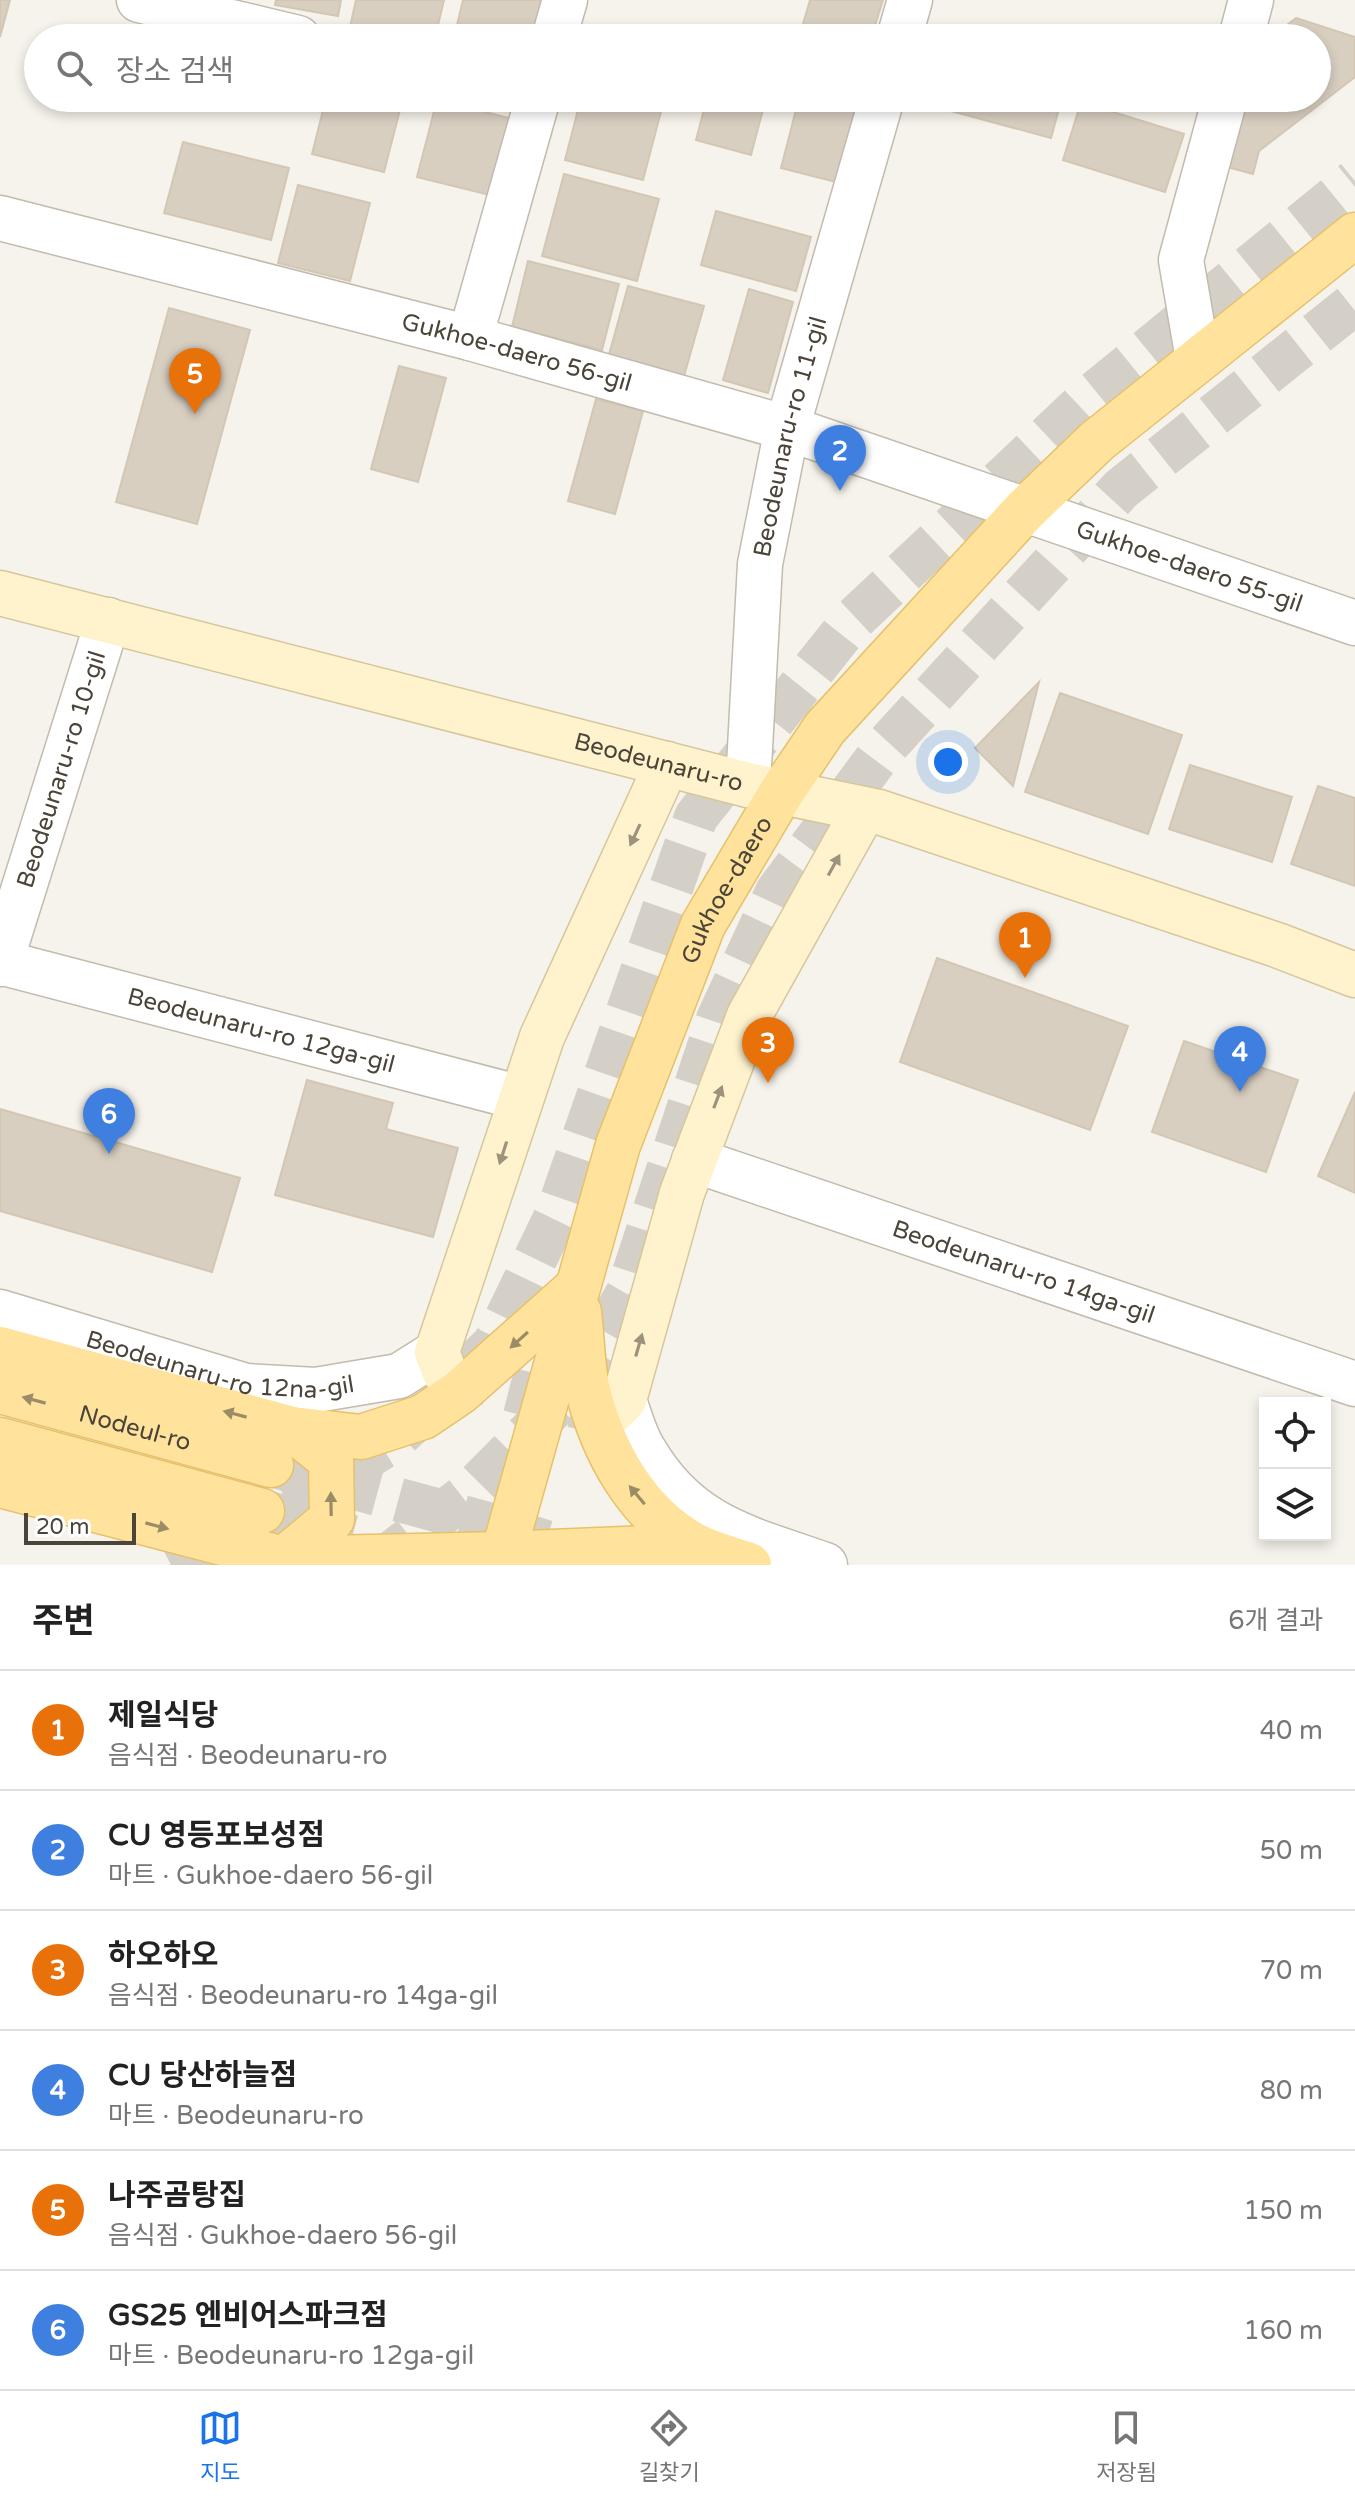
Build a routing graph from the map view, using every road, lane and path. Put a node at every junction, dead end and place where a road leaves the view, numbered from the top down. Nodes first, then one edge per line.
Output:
1 (139, 0) edge
2 (565, 0) edge
3 (910, 0) edge
4 (1251, 0) edge
5 (239, 24) edge
6 (558, 24) edge
7 (903, 24) edge
8 (1245, 24) edge
9 (534, 112) edge
10 (878, 112) edge
11 (1221, 112) edge
12 (0, 218) edge
13 (1355, 235) edge
14 (470, 338) junction
15 (1198, 359) junction
16 (787, 428) junction
17 (1025, 510) junction
18 (0, 593) edge
19 (108, 620) junction
20 (1355, 623) edge
21 (667, 764) junction
22 (764, 789) junction
23 (864, 810) junction
24 (0, 963) edge
25 (1355, 975) edge
26 (521, 1098) junction
27 (694, 1160) junction
28 (577, 1288) junction
29 (0, 1312) edge
30 (0, 1349) edge
31 (441, 1363) joint
32 (1355, 1384) edge
33 (0, 1391) edge
34 (616, 1408) joint
35 (0, 1440) edge
36 (282, 1447) junction
37 (0, 1485) edge
38 (262, 1511) tunnel mouth
39 (696, 1546) junction
40 (507, 1561) edge
41 (289, 1562) edge
42 (749, 1565) edge
43 (825, 1565) edge

1 - 5 street
2 - 6 street
3 - 7 street
4 - 8 street
9 - 14 street
10 - 16 street, Beodeunaru-ro 11-gil
11 - 15 street
12 - 14 street, Gukhoe-daero 56-gil
13 - 15 main road, Gukhoe-daero
14 - 16 street, Gukhoe-daero 56-gil
15 - 17 main road, Gukhoe-daero
16 - 17 street, Gukhoe-daero 56-gil
16 - 22 street, Beodeunaru-ro 11-gil
17 - 20 street, Gukhoe-daero 55-gil
17 - 22 main road, Gukhoe-daero
18 - 19 main road, Beodeunaru-ro
19 - 21 main road, Beodeunaru-ro
19 - 24 street, Beodeunaru-ro 10-gil
21 - 22 main road, Beodeunaru-ro
21 -> 26 main road
22 - 23 main road, Beodeunaru-ro
22 - 28 main road, Gukhoe-daero
23 - 25 main road, Beodeunaru-ro
27 -> 23 main road
24 - 26 street, Beodeunaru-ro 12ga-gil
26 -> 31 main road
27 - 32 street, Beodeunaru-ro 14ga-gil
34 -> 27 main road
28 -> 36 main road
39 -> 28 main road
28 - 40 main road, Gukhoe-daero
29 - 31 street, Beodeunaru-ro 12na-gil
36 -> 30 main road
36 -> 33 main road, Nodeul-ro
34 - 43 street
35 - 38 main road, Nodeul-ro
41 -> 36 main road
37 -> 41 main road
39 - 40 main road
39 - 42 main road
40 - 41 main road

